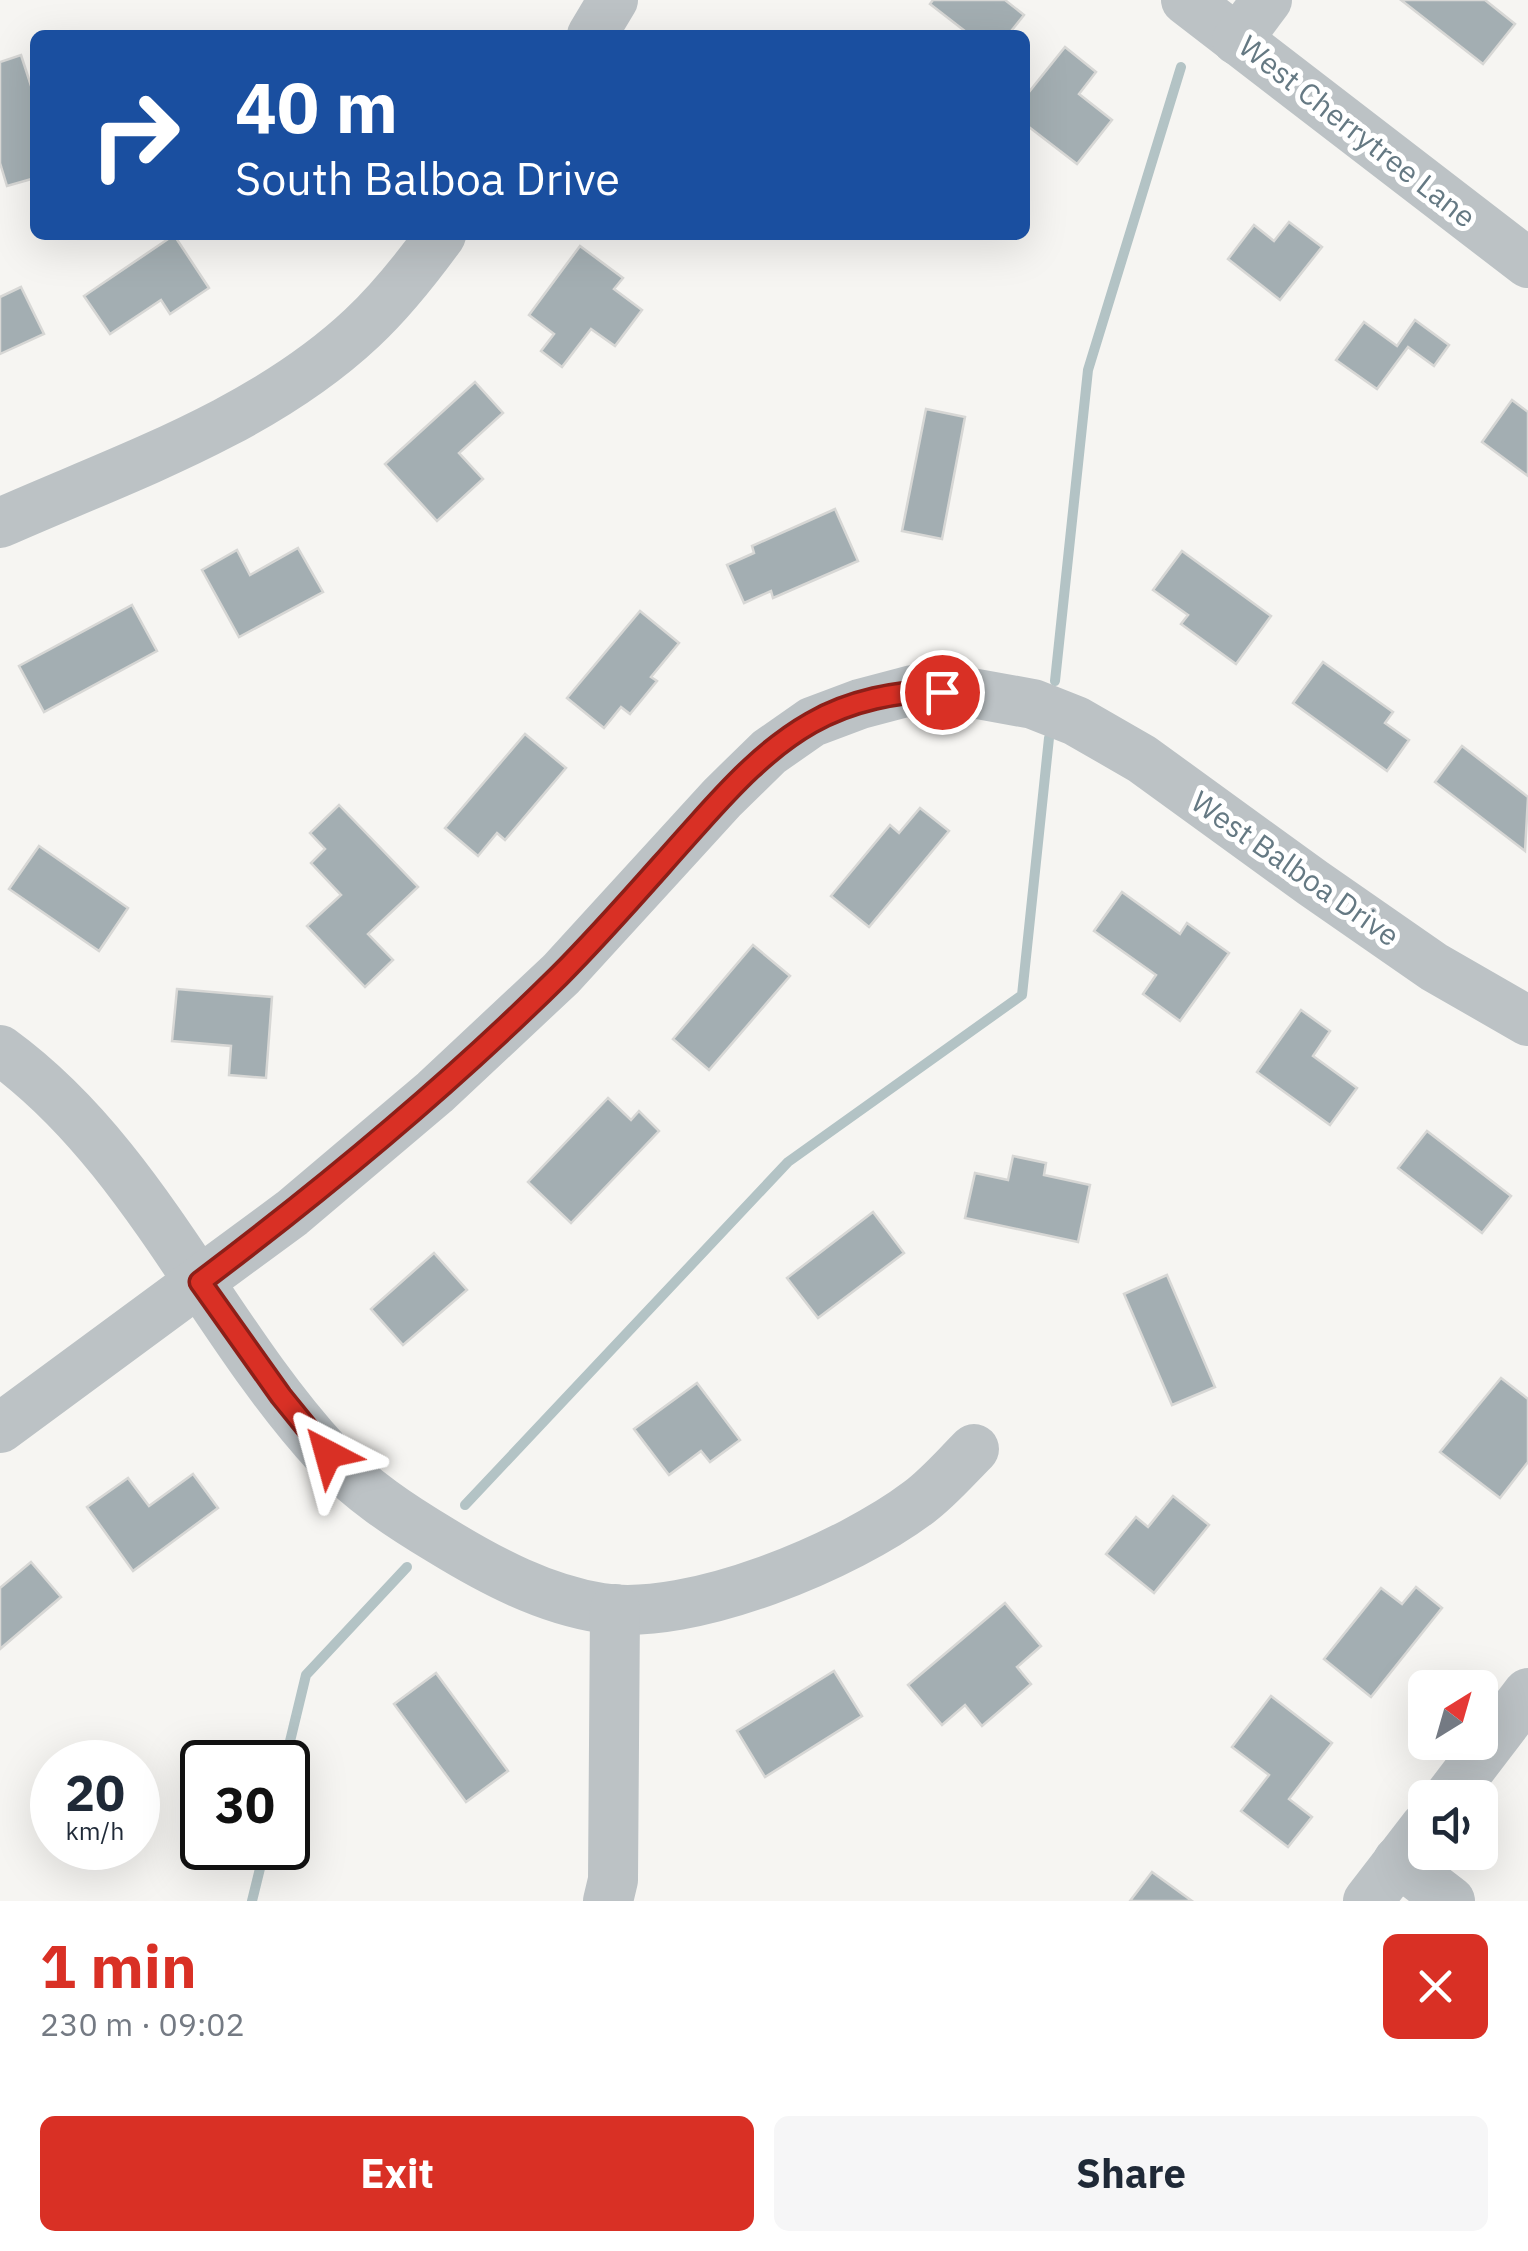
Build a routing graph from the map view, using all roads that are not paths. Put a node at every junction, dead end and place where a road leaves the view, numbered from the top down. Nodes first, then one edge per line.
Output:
1 (613, 0) edge
2 (1186, 0) edge
3 (1267, 0) edge
4 (595, 30) edge
5 (1238, 40) junction
6 (437, 240) edge
7 (1528, 263) edge
8 (0, 523) edge
9 (1528, 1021) edge
10 (0, 1050) edge
11 (200, 1282) junction
12 (0, 1428) edge
13 (974, 1449) dead end
14 (615, 1609) junction
15 (1528, 1693) edge
16 (1462, 1780) edge
17 (1408, 1849) edge
18 (1429, 1870) edge
19 (608, 1901) edge
20 (1368, 1901) edge
21 (1450, 1901) edge

1 - 4 street
2 - 5 street, West Cherrytree Lane
3 - 5 street
5 - 7 street, West Cherrytree Lane
6 - 8 street
9 - 11 street, West Balboa Drive
10 - 11 street
11 - 12 street, West Balboa Drive
11 - 14 street
13 - 14 street
14 - 19 street
15 - 16 street
17 - 20 street
18 - 21 street

